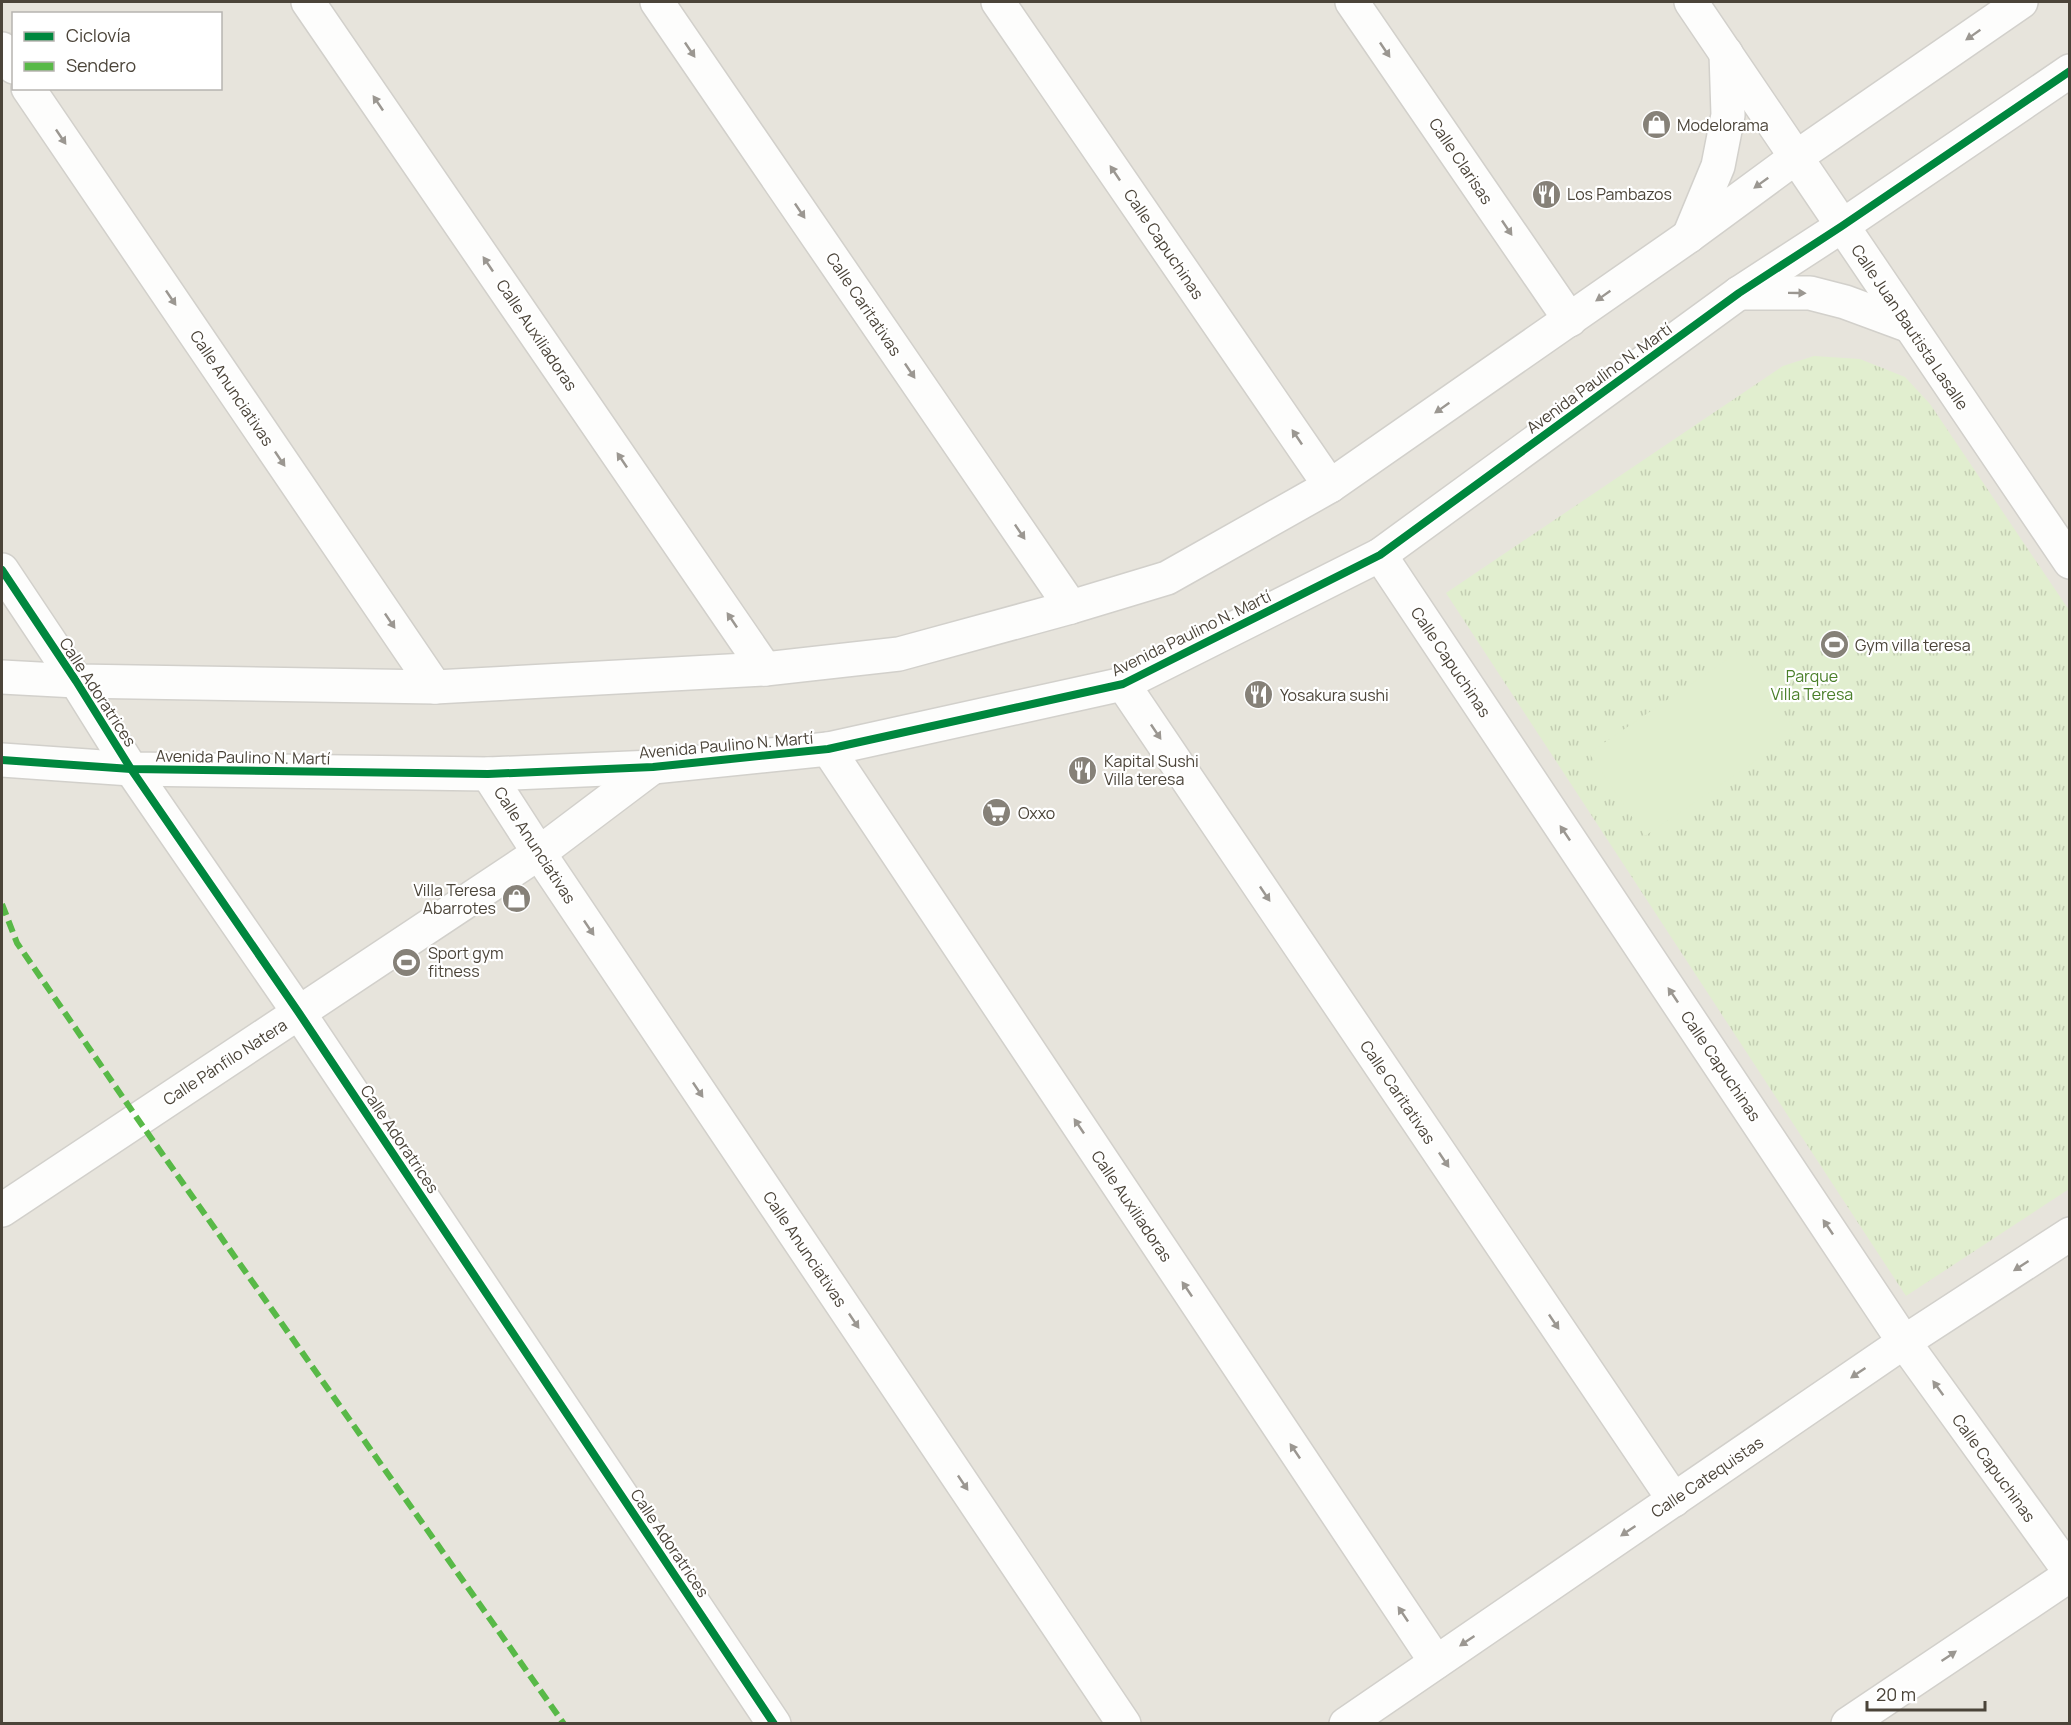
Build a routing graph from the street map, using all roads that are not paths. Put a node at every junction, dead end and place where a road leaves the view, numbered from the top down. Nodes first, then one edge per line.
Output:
1 (308, 2) edge
2 (657, 2) edge
3 (998, 2) edge
4 (1352, 2) edge
5 (1691, 2) edge
6 (2020, 2) edge
7 (2, 49) edge
8 (1726, 53) junction
9 (12, 63) edge
10 (2070, 71) edge
11 (29, 90) edge
12 (1796, 158) junction
13 (1842, 226) junction
14 (1689, 236) junction
15 (1739, 293) junction
16 (1570, 320) junction
17 (1910, 326) junction
18 (1330, 486) junction
19 (1380, 555) junction
20 (2070, 562) edge
21 (2, 570) edge
22 (1071, 607) junction
23 (765, 669) junction
24 (2, 677) edge
25 (75, 681) junction
26 (1123, 684) junction
27 (435, 687) junction
28 (828, 749) junction
29 (2, 760) edge
30 (653, 767) junction
31 (131, 769) junction
32 (488, 774) junction
33 (539, 853) junction
34 (299, 1013) junction
35 (2, 1210) edge
36 (2070, 1234) edge
37 (1904, 1342) junction
38 (1674, 1500) junction
39 (2070, 1574) edge
40 (1436, 1662) junction
41 (774, 1724) edge
42 (1124, 1724) edge
43 (1346, 1724) edge
44 (1848, 1724) edge

23 -> 1 street, Calle Auxiliadoras
2 -> 22 street, Calle Caritativas
18 -> 3 street, Calle Capuchinas
4 -> 16 street, Calle Clarisas
5 - 8 street, Calle Juan Bautista Lasalle
6 -> 12 street
7 - 9 street
8 - 12 street, Calle Juan Bautista Lasalle
8 - 14 street
10 - 13 street, Avenida Paulino N. Martí
11 -> 27 street, Calle Anunciativas
12 - 13 street, Calle Juan Bautista Lasalle
12 -> 14 street
13 - 15 street, Avenida Paulino N. Martí
13 - 17 street, Calle Juan Bautista Lasalle
14 -> 16 street
15 -> 17 street
15 - 19 street, Avenida Paulino N. Martí
16 -> 18 street
17 - 20 street, Calle Juan Bautista Lasalle
18 - 22 street
19 - 26 street, Avenida Paulino N. Martí
37 -> 19 street, Calle Capuchinas
21 - 25 street, Calle Adoratrices
22 - 23 street
23 - 27 street
24 - 25 street
25 - 27 street
25 - 31 street, Calle Adoratrices
26 - 28 street, Avenida Paulino N. Martí
26 -> 38 street, Calle Caritativas
28 - 30 street, Avenida Paulino N. Martí
40 -> 28 street, Calle Auxiliadoras
29 - 31 street, Avenida Paulino N. Martí
30 - 32 street, Avenida Paulino N. Martí
30 - 33 street, Calle Pánfilo Natera
31 - 32 street, Avenida Paulino N. Martí
31 - 34 street, Calle Adoratrices
32 - 33 street, Calle Anunciativas
33 - 34 street, Calle Pánfilo Natera
33 -> 42 street, Calle Anunciativas
34 - 35 street, Calle Pánfilo Natera
34 - 41 street, Calle Adoratrices
36 -> 37 street, Calle Catequistas
37 -> 38 street, Calle Catequistas
39 -> 37 street, Calle Capuchinas
38 -> 40 street, Calle Catequistas
44 -> 39 street
40 - 43 street, Calle Catequistas

